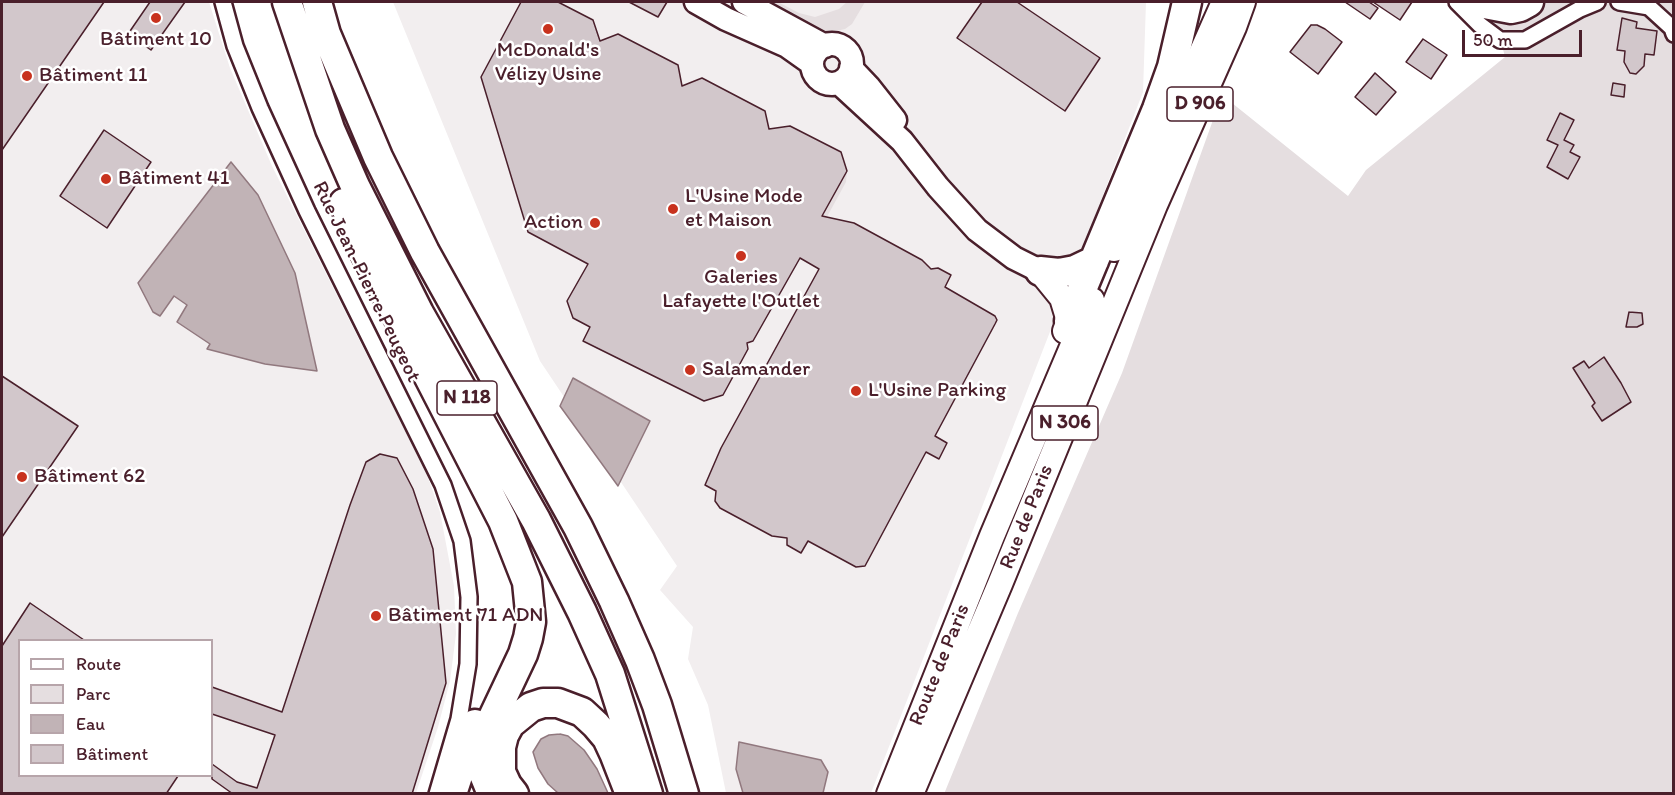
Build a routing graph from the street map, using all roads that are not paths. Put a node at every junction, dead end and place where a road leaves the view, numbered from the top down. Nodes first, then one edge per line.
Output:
1 (223, 2) edge
2 (317, 2) edge
3 (331, 2) edge
4 (696, 2) edge
5 (744, 2) edge
6 (1187, 2) edge
7 (1224, 2) edge
8 (1243, 2) edge
9 (1457, 2) edge
10 (1474, 2) edge
11 (1529, 2) edge
12 (1597, 2) edge
13 (1619, 2) edge
14 (288, 8) edge
15 (1674, 34) edge
16 (818, 54) junction
17 (845, 76) junction
18 (378, 157) junction
19 (1147, 197) junction
20 (1094, 261) junction
21 (1040, 271) junction
22 (1069, 321) junction
23 (992, 536) junction
24 (513, 544) junction
25 (436, 794) edge
26 (452, 794) edge
27 (492, 794) edge
28 (514, 794) edge
29 (630, 794) edge
30 (648, 794) edge
31 (684, 794) edge
32 (889, 794) edge
33 (911, 794) edge

1 - 25 street, Rue Jean-Pierre Peugeot
2 - 18 highway, N 118
3 - 18 highway
4 - 16 street
5 - 16 street
6 - 20 highway
7 - 19 main road, D 906
8 - 19 main road, D 906
9 - 12 street
10 - 11 highway
13 - 15 street
14 - 24 highway
14 - 30 highway, N 118
16 - 17 street
16 - 17 street
17 - 21 street
18 - 31 highway, N 118
19 - 23 main road, Rue de Paris / N 306
19 - 33 main road, Rue de Paris / N 306
20 - 21 highway
20 - 22 highway
21 - 22 main road
22 - 23 main road
23 - 32 main road, Route de Paris / N 306
24 - 26 highway
24 - 27 highway
28 - 29 highway

